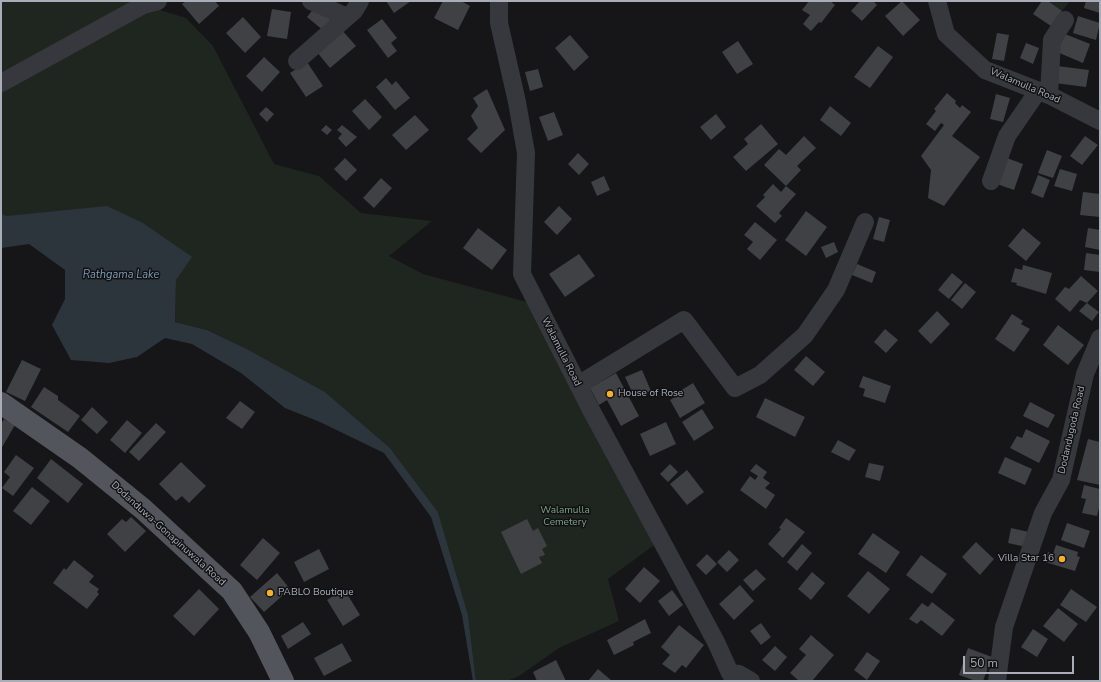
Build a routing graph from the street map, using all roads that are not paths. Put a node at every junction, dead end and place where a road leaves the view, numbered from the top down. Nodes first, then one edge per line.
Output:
1 (158, 1) edge
2 (311, 1) edge
3 (360, 1) edge
4 (499, 1) edge
5 (937, 1) edge
6 (347, 17) junction
7 (1065, 20) dead end
8 (298, 61) dead end
9 (1, 83) edge
10 (1043, 93) junction
11 (1100, 122) edge
12 (991, 181) dead end
13 (865, 222) dead end
14 (1100, 338) edge
15 (578, 384) junction
16 (1, 403) edge
17 (724, 677) edge
18 (283, 681) edge
19 (751, 681) edge
20 (997, 681) edge

1 - 9 street
2 - 6 street
3 - 6 street
4 - 15 street, Walamulla Road
5 - 10 street, Walamulla Road
6 - 8 street
7 - 10 street
10 - 11 street, Walamulla Road
10 - 12 street
13 - 15 street
14 - 20 street, Dodandugoda Road
15 - 17 street, Walamulla Road
16 - 18 main road, Dodanduwa-Gonapinuwala Road
17 - 19 street, Walamulla Road

